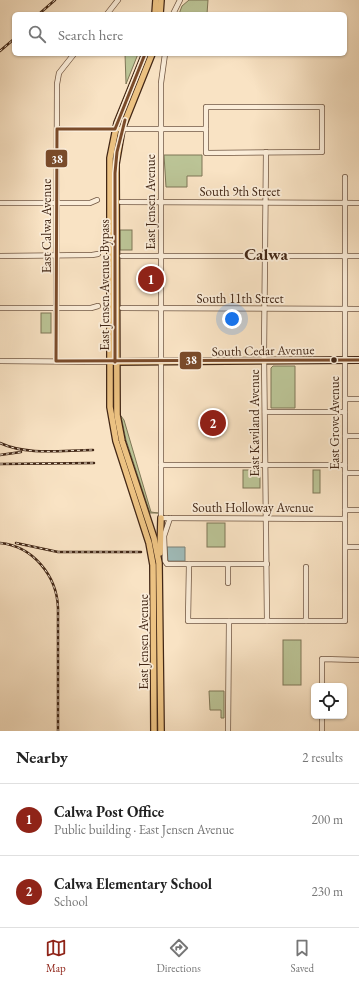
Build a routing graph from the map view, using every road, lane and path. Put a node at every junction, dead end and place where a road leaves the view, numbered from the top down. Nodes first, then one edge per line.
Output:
1 (118, 0) edge
2 (156, 0) edge
3 (161, 0) edge
4 (180, 0) edge
5 (109, 12) edge
6 (155, 12) edge
7 (160, 12) edge
8 (174, 12) edge
9 (72, 56) edge
10 (144, 56) edge
11 (151, 56) edge
12 (165, 56) edge
13 (57, 129) junction
14 (119, 129) junction
15 (161, 129) junction
16 (206, 129) junction
17 (266, 152) junction
18 (345, 177) dead end
19 (97, 200) dead end
20 (57, 202) junction
21 (121, 202) dead end
22 (161, 202) junction
23 (265, 202) junction
24 (345, 202) junction
25 (0, 203) edge
26 (359, 203) edge
27 (98, 254) dead end
28 (56, 255) junction
29 (161, 255) junction
30 (265, 255) junction
31 (0, 256) edge
32 (122, 256) dead end
33 (344, 256) junction
34 (359, 256) edge
35 (98, 306) dead end
36 (0, 308) edge
37 (56, 308) junction
38 (122, 308) dead end
39 (161, 308) junction
40 (265, 308) junction
41 (359, 309) edge
42 (344, 310) junction
43 (265, 360) junction
44 (345, 360) junction
45 (359, 360) edge
46 (0, 361) edge
47 (56, 361) junction
48 (112, 362) junction
49 (162, 362) junction
50 (345, 399) junction
51 (359, 399) edge
52 (265, 412) junction
53 (345, 412) junction
54 (345, 436) junction
55 (359, 436) edge
56 (161, 465) junction
57 (265, 465) junction
58 (345, 465) junction
59 (345, 473) junction
60 (359, 473) edge
61 (345, 510) junction
62 (359, 510) edge
63 (161, 518) junction
64 (170, 518) junction
65 (265, 518) junction
66 (345, 519) junction
67 (346, 547) junction
68 (359, 547) edge
69 (151, 554) joint
70 (159, 563) junction
71 (189, 564) junction
72 (267, 564) junction
73 (228, 565) junction
74 (306, 567) dead end
75 (228, 583) dead end
76 (228, 621) junction
77 (267, 621) junction
78 (306, 621) junction
79 (359, 660) edge
80 (322, 683) edge
81 (322, 719) edge
82 (154, 731) edge
83 (161, 731) edge
84 (228, 731) edge
85 (322, 731) edge

1 - 5 street
2 - 6 main road
3 - 7 main road
4 - 8 street
9 - 13 street, East Calwa Avenue
10 - 14 main road, East Jensen Avenue Bypass
11 - 14 main road, East Jensen Avenue Bypass
12 - 15 street, East Jensen Avenue
13 - 14 street
13 - 20 street, East Calwa Avenue
14 - 15 street
14 - 48 main road, East Jensen Avenue Bypass
15 - 16 street
15 - 22 street, East Jensen Avenue
16 - 17 street
16 - 17 street
17 - 23 street, East Kaviland Avenue
18 - 24 street, East Grove Avenue
19 - 20 street
20 - 25 street
20 - 28 street, East Calwa Avenue
21 - 22 street, South 9th Street
22 - 23 street, South 9th Street
22 - 29 street, East Jensen Avenue
23 - 24 street, South 9th Street
23 - 30 street, East Kaviland Avenue
24 - 26 street, South 9th Street
24 - 33 street, East Grove Avenue
27 - 28 street
28 - 31 street
28 - 37 street, East Calwa Avenue
29 - 30 street
29 - 32 street
29 - 39 street, East Jensen Avenue
30 - 33 street
30 - 40 street, East Kaviland Avenue
33 - 34 street
33 - 42 street, East Grove Avenue
35 - 37 street
36 - 37 street
37 - 47 street, East Calwa Avenue
38 - 39 street, South 11th Street
39 - 40 street, South 11th Street
39 - 49 street, East Jensen Avenue
40 - 42 street, South 11th Street
40 - 43 street, East Kaviland Avenue
41 - 42 street, South 11th Street
42 - 44 street, East Grove Avenue
43 - 44 main road, South Cedar Avenue
43 - 49 main road, South Cedar Avenue
43 - 52 street, East Kaviland Avenue
44 - 45 main road, South Cedar Avenue
44 - 50 street, East Grove Avenue
46 - 47 street, South Cedar Avenue
47 - 48 street, South Cedar Avenue
48 - 49 main road, South Cedar Avenue
48 - 69 main road, East Jensen Avenue Bypass
48 - 70 main road, East Jensen Avenue Bypass
49 - 56 street, East Jensen Avenue
50 - 51 street
50 - 53 street, East Grove Avenue
52 - 53 street
52 - 57 street, East Kaviland Avenue
53 - 54 street, East Grove Avenue
54 - 55 street
54 - 58 street, East Grove Avenue
56 - 57 street
56 - 63 street, East Jensen Avenue
57 - 58 street
57 - 65 street, East Kaviland Avenue
58 - 59 street, East Grove Avenue
59 - 60 street
59 - 61 street, East Grove Avenue
61 - 62 street
61 - 66 street, East Grove Avenue
63 - 64 street, South Holloway Avenue
63 - 70 main road
64 - 65 street, South Holloway Avenue
64 - 71 street
65 - 66 street, South Holloway Avenue
65 - 72 street, East Kaviland Avenue
66 - 67 street, East Grove Avenue
67 - 68 street
67 - 78 street, East Grove Avenue
69 - 82 main road, East Jensen Avenue
70 - 83 main road, East Jensen Avenue
71 - 73 street
71 - 76 street
72 - 73 street
72 - 77 street, East Kaviland Avenue
73 - 75 street
74 - 78 street
76 - 77 street
76 - 84 street
77 - 78 street
79 - 80 street
81 - 85 street

